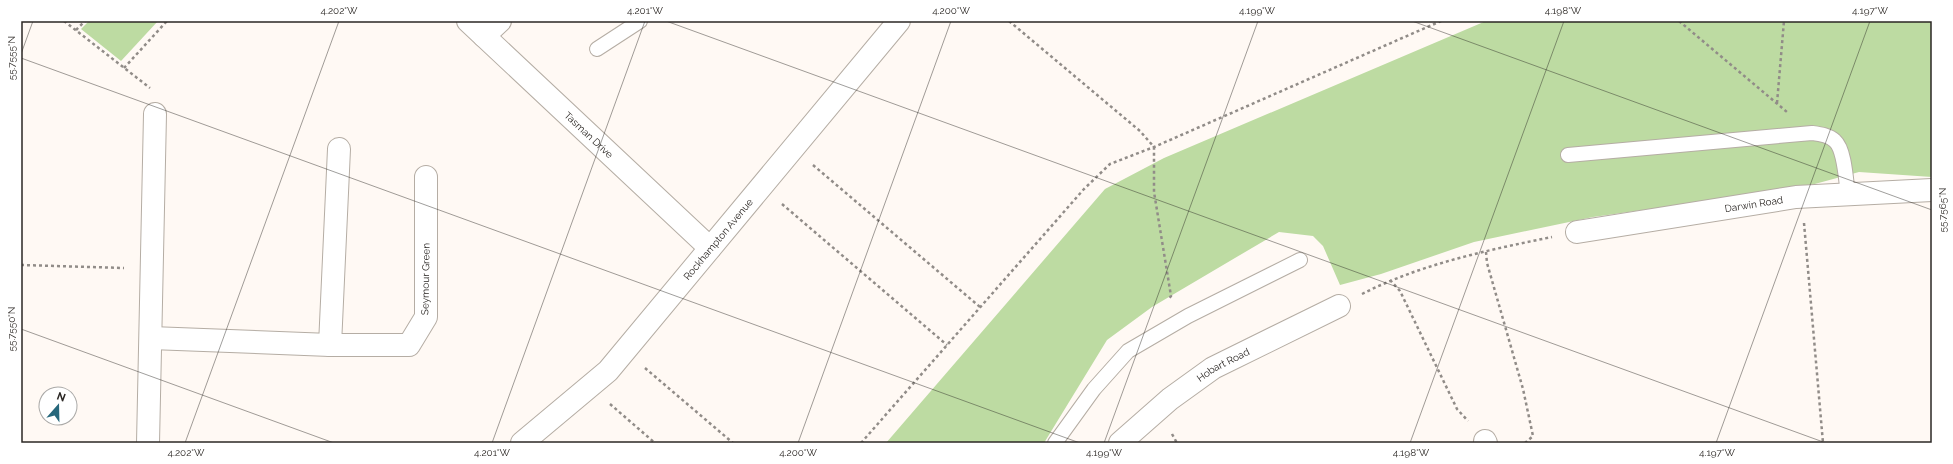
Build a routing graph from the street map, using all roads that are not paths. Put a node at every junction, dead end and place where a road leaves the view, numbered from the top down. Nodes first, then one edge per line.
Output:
1 (468, 21) edge
2 (500, 21) edge
3 (640, 21) edge
4 (899, 21) edge
5 (484, 36) junction
6 (596, 49) dead end
7 (155, 114) dead end
8 (339, 149) dead end
9 (1568, 155) dead end
10 (426, 177) dead end
11 (1932, 190) edge
12 (1848, 195) junction
13 (1577, 232) road end
14 (710, 248) junction
15 (1300, 260) dead end
16 (1339, 306) road end
17 (151, 338) junction
18 (330, 345) junction
19 (148, 443) edge
20 (522, 443) edge
21 (1055, 443) edge
22 (1120, 443) edge

1 - 5 street, Tasman Drive
2 - 5 street
3 - 6 lane
4 - 14 street, Rockhampton Avenue
5 - 14 street, Tasman Drive
7 - 17 street
8 - 18 street
9 - 12 lane
10 - 18 street, Seymour Green
11 - 12 street, Darwin Road
12 - 13 street, Darwin Road
14 - 20 street, Rockhampton Avenue
15 - 21 lane
16 - 22 street, Hobart Road
17 - 18 street, Seymour Green
17 - 19 street

